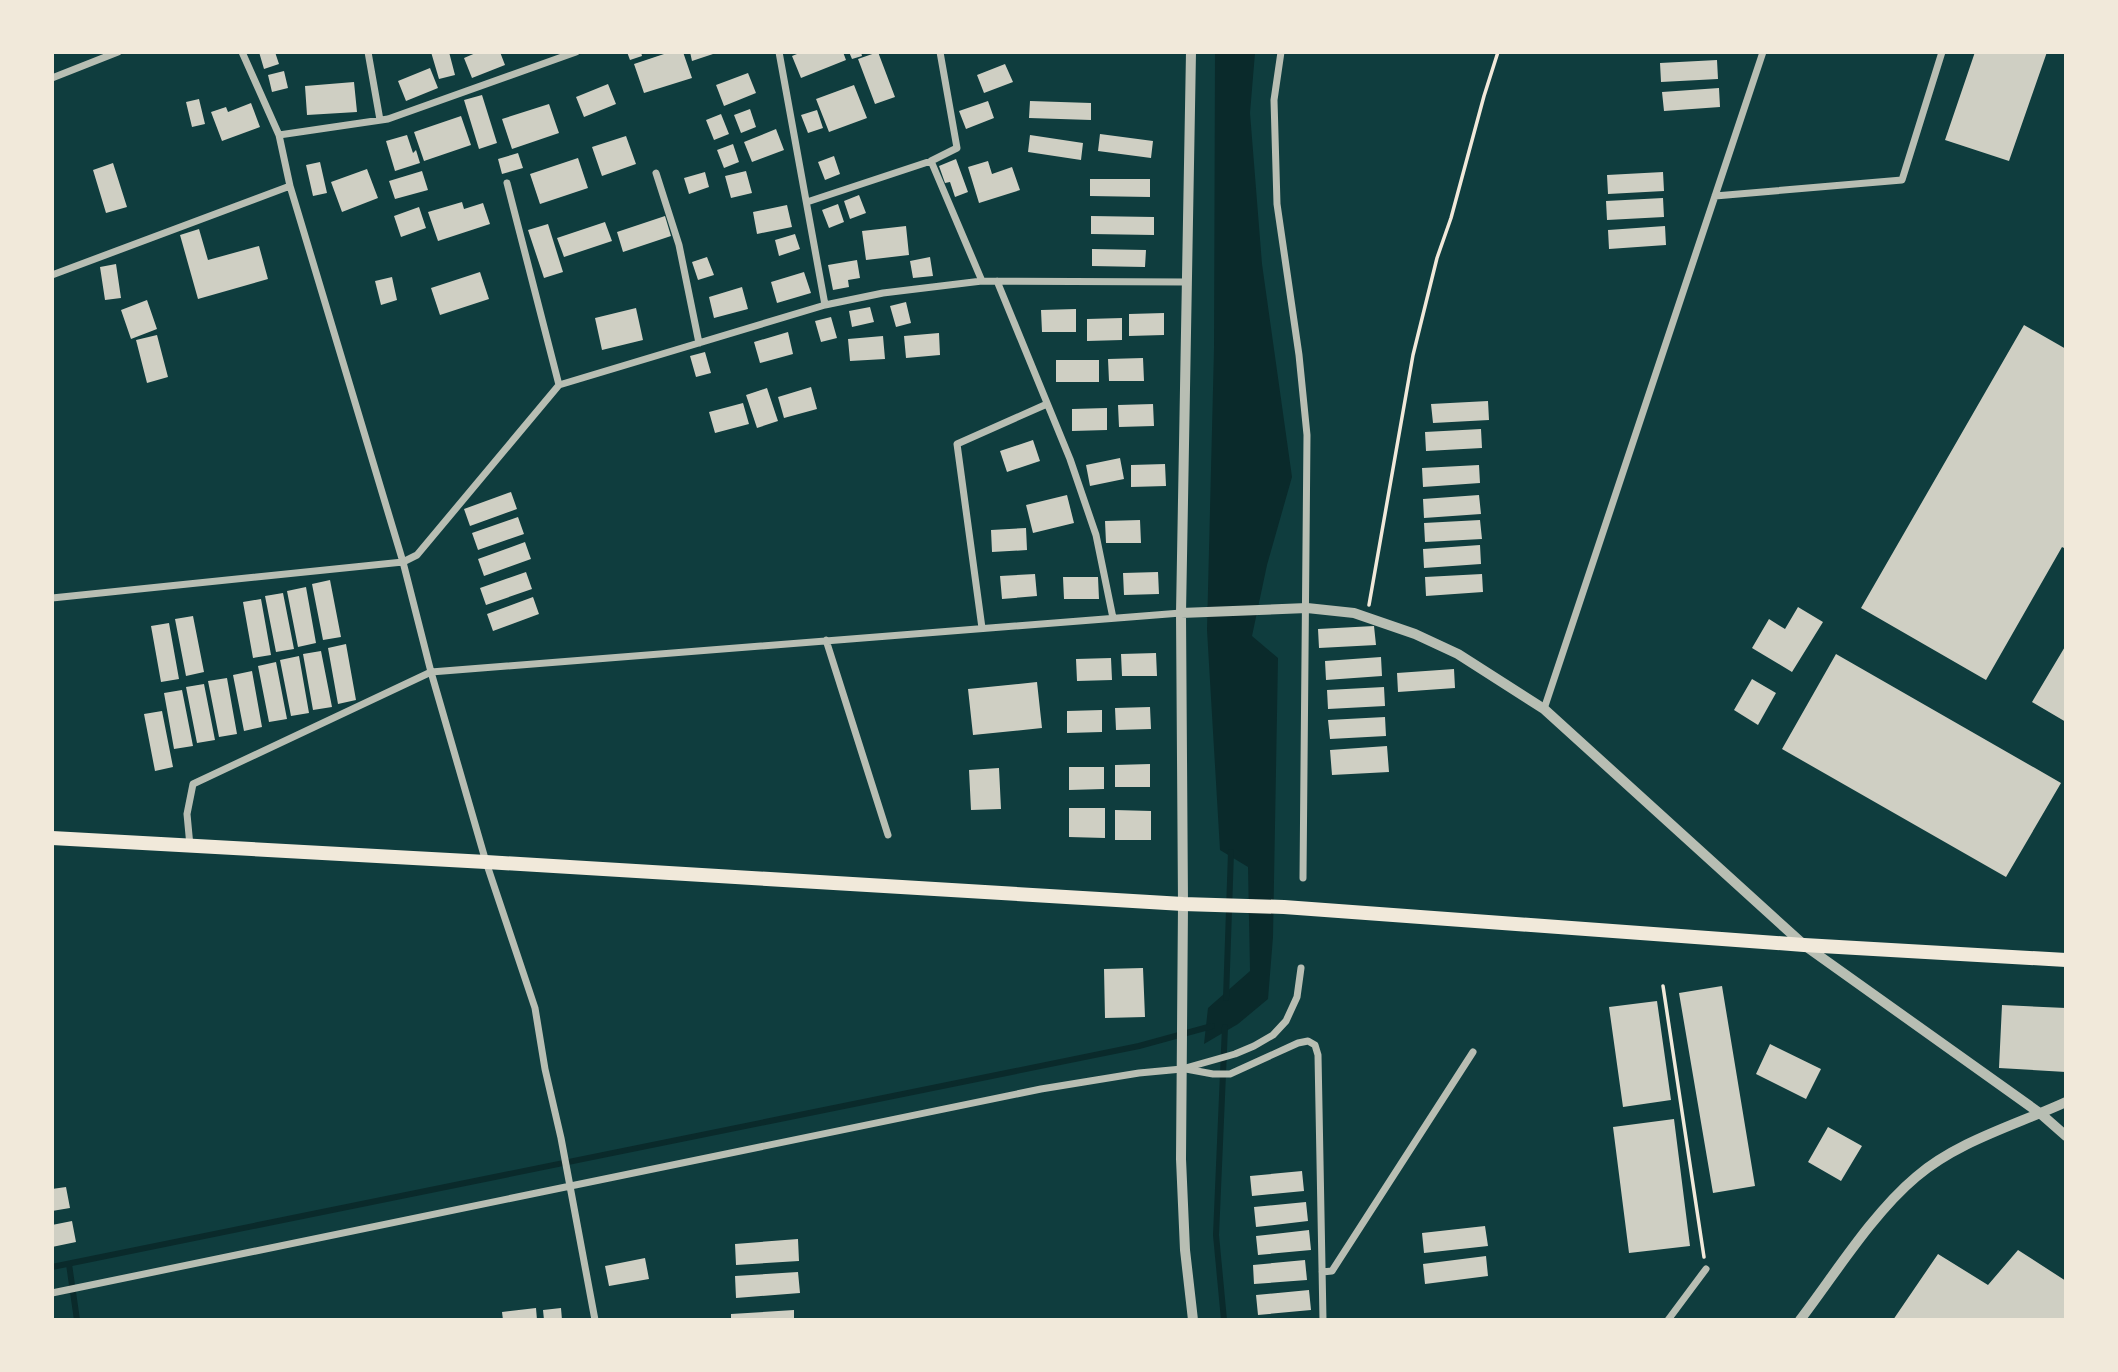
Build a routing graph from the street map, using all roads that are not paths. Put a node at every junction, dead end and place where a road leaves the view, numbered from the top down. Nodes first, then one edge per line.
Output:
1 (118, 52) edge
2 (242, 52) edge
3 (368, 52) edge
4 (576, 52) edge
5 (779, 52) edge
6 (940, 52) edge
7 (1191, 52) edge
8 (1281, 52) edge
9 (1763, 52) edge
10 (1942, 52) edge
11 (564, 55) edge
12 (52, 78) edge
13 (380, 120) junction
14 (279, 135) junction
15 (931, 161) junction
16 (656, 173) dead end
17 (507, 183) dead end
18 (290, 186) junction
19 (1715, 196) junction
20 (807, 202) junction
21 (52, 275) edge
22 (982, 281) junction
23 (997, 281) junction
24 (1186, 282) junction
25 (825, 305) junction
26 (699, 343) junction
27 (559, 386) junction
28 (1047, 404) junction
29 (403, 562) junction
30 (52, 598) edge
31 (1307, 608) junction
32 (1181, 613) junction
33 (1114, 618) junction
34 (982, 628) junction
35 (826, 640) junction
36 (432, 672) junction
37 (1544, 709) junction
38 (888, 835) dead end
39 (52, 838) edge
40 (190, 846) junction
41 (486, 862) junction
42 (1303, 878) dead end
43 (1190, 904) junction
44 (1804, 945) junction
45 (2066, 960) edge
46 (1301, 968) dead end
47 (1472, 1052) dead end
48 (1182, 1063) junction
49 (2066, 1102) edge
50 (2041, 1114) junction
51 (2066, 1136) edge
52 (569, 1186) junction
53 (1706, 1269) road end
54 (1322, 1272) junction
55 (56, 1293) edge
56 (595, 1320) edge
57 (1193, 1320) edge
58 (1323, 1320) edge
59 (1668, 1320) edge
60 (1801, 1320) edge

1 - 12 street
2 - 14 street
3 - 13 street
4 - 11 street
5 - 20 street
6 - 15 street
7 - 24 street
8 - 31 street
9 - 19 street
10 - 19 street
11 - 13 street
13 - 14 street
14 - 18 street
15 - 20 street
15 - 22 street
16 - 26 street
17 - 27 street
18 - 21 street
18 - 29 street
19 - 37 street
20 - 25 street
22 - 23 street
22 - 25 street
23 - 24 street
23 - 28 street
24 - 32 street
25 - 26 street
26 - 27 street
27 - 29 street
28 - 33 street
28 - 34 street
29 - 30 street
29 - 36 street
31 - 32 street
31 - 37 street
31 - 42 street
32 - 33 street
32 - 43 street
33 - 34 street
34 - 35 street
35 - 36 street
35 - 38 street
36 - 40 street
36 - 41 street
37 - 44 street
39 - 40 highway
40 - 41 highway
41 - 43 highway
41 - 52 street
43 - 44 highway
43 - 48 street
44 - 45 highway
44 - 50 street
46 - 48 street
47 - 54 street
48 - 52 street
48 - 54 street
48 - 57 street
49 - 50 street
50 - 51 street
50 - 60 street
52 - 55 street
52 - 56 street
53 - 59 street
54 - 58 street

